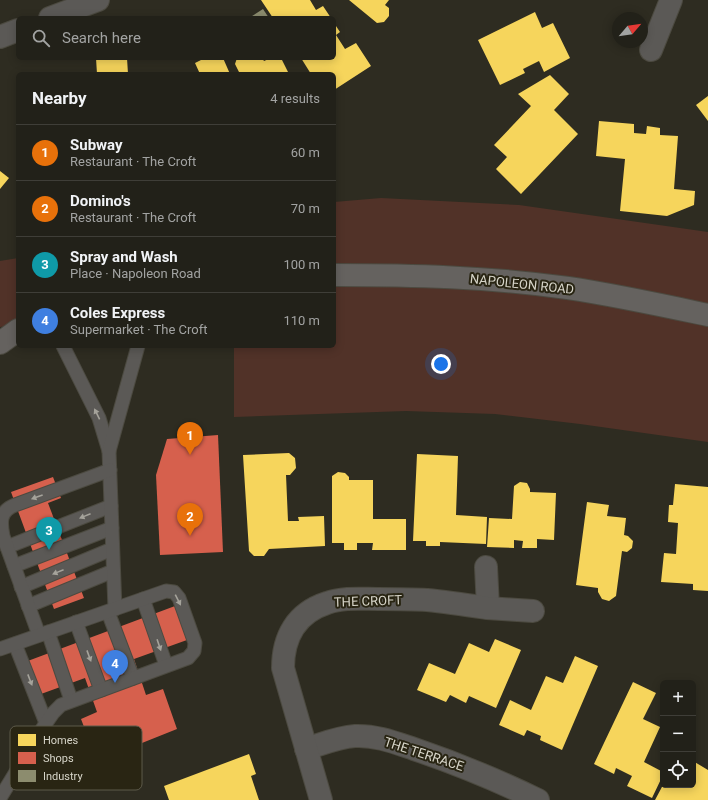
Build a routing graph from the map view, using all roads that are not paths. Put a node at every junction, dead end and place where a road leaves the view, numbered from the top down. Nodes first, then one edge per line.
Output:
1 (98, 0) edge
2 (671, 0) edge
3 (55, 16) edge
4 (16, 31) edge
5 (0, 37) edge
6 (651, 50) dead end
7 (336, 275) edge
8 (708, 315) edge
9 (16, 325) edge
10 (0, 327) edge
11 (16, 331) edge
12 (0, 343) edge
13 (64, 348) edge
14 (137, 348) edge
15 (109, 451) junction
16 (110, 470) junction
17 (111, 506) junction
18 (112, 528) junction
19 (7, 547) junction
20 (112, 549) junction
21 (14, 566) junction
22 (486, 567) dead end
23 (113, 571) junction
24 (21, 587) junction
25 (143, 599) junction
26 (28, 606) junction
27 (488, 608) junction
28 (112, 610) junction
29 (533, 611) dead end
30 (76, 622) junction
31 (43, 634) junction
32 (15, 644) junction
33 (0, 649) edge
34 (166, 665) junction
35 (132, 678) junction
36 (101, 690) junction
37 (71, 700) junction
38 (46, 723) junction
39 (44, 726) edge
40 (306, 749) junction
41 (10, 782) edge
42 (0, 798) edge
43 (321, 800) edge
44 (538, 800) edge

1 - 3 street
2 - 6 street
4 - 5 street
7 - 8 main road, NAPOLEON ROAD
9 - 10 main road
11 - 12 main road
15 -> 13 lane
14 - 15 lane
15 - 16 lane
16 - 17 lane
16 -> 19 lane
17 - 18 lane
17 -> 19 lane
18 - 20 lane
18 - 21 lane
19 - 21 lane
20 - 23 lane
20 -> 24 lane
21 - 24 lane
22 - 27 street
23 - 26 lane
23 - 28 lane
24 - 26 lane
25 - 28 lane
25 -> 34 lane
25 -> 34 lane
26 - 31 lane
27 - 29 street, THE CROFT
27 - 40 street, THE CROFT
28 - 30 lane
28 - 35 lane
30 - 31 lane
30 -> 36 lane
31 - 32 lane
31 - 37 lane
32 - 33 lane
32 -> 38 lane
34 - 35 lane
35 - 36 lane
36 - 37 lane
37 - 38 lane
38 - 39 lane
40 - 43 street, THE CROFT
40 - 44 street, THE TERRACE
41 - 42 lane

